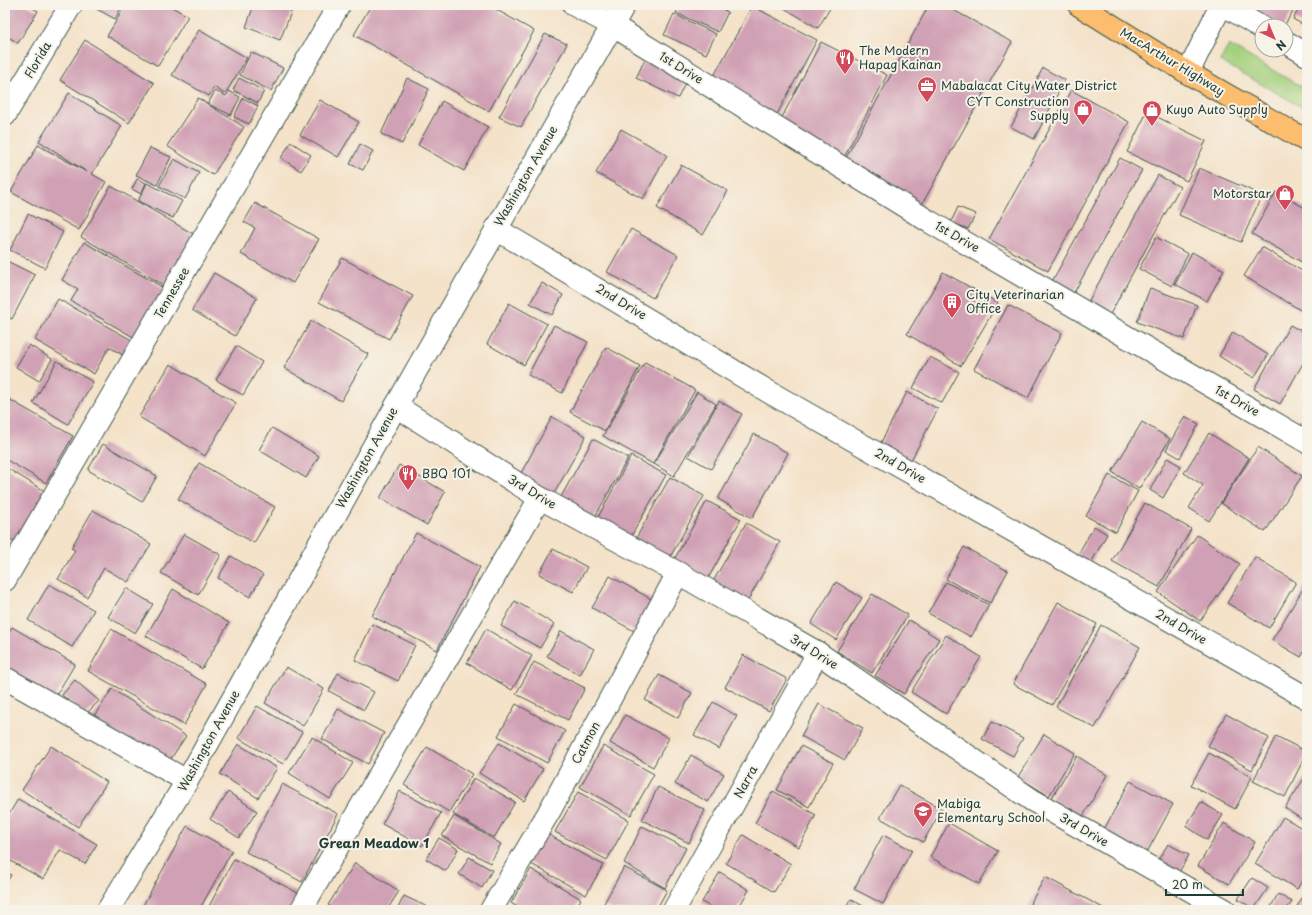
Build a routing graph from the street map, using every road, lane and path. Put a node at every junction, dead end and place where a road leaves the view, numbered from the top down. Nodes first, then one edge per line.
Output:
1 (71, 5) edge
2 (339, 5) edge
3 (574, 5) edge
4 (624, 5) edge
5 (1079, 5) edge
6 (1221, 5) edge
7 (1224, 5) edge
8 (1254, 23) edge
9 (612, 26) junction
10 (1294, 47) edge
11 (1307, 55) edge
12 (1188, 73) junction
13 (5, 115) edge
14 (1307, 140) edge
15 (496, 229) junction
16 (396, 406) junction
17 (1307, 442) edge
18 (540, 498) junction
19 (678, 573) junction
20 (5, 580) edge
21 (818, 653) junction
22 (5, 678) edge
23 (1307, 698) edge
24 (187, 781) junction
25 (108, 910) edge
26 (301, 910) edge
27 (491, 910) edge
28 (674, 910) edge
29 (1225, 910) edge

1 - 13 street, Florida
2 - 20 street, Tennessee
3 - 9 street, 1st Drive
4 - 9 street, Washington Avenue
5 - 12 highway, MacArthur Highway
6 - 12 street
7 - 8 street
9 - 15 street, Washington Avenue
9 - 17 street, 1st Drive
10 - 11 street
12 - 14 highway, MacArthur Highway
15 - 16 street, Washington Avenue
15 - 23 street, 2nd Drive
16 - 18 street, 3rd Drive
16 - 24 street, Washington Avenue
18 - 19 street, 3rd Drive
18 - 26 street
19 - 21 street, 3rd Drive
19 - 27 street, Catmon
21 - 28 street, Narra
21 - 29 street, 3rd Drive
22 - 24 street
24 - 25 street, Washington Avenue

